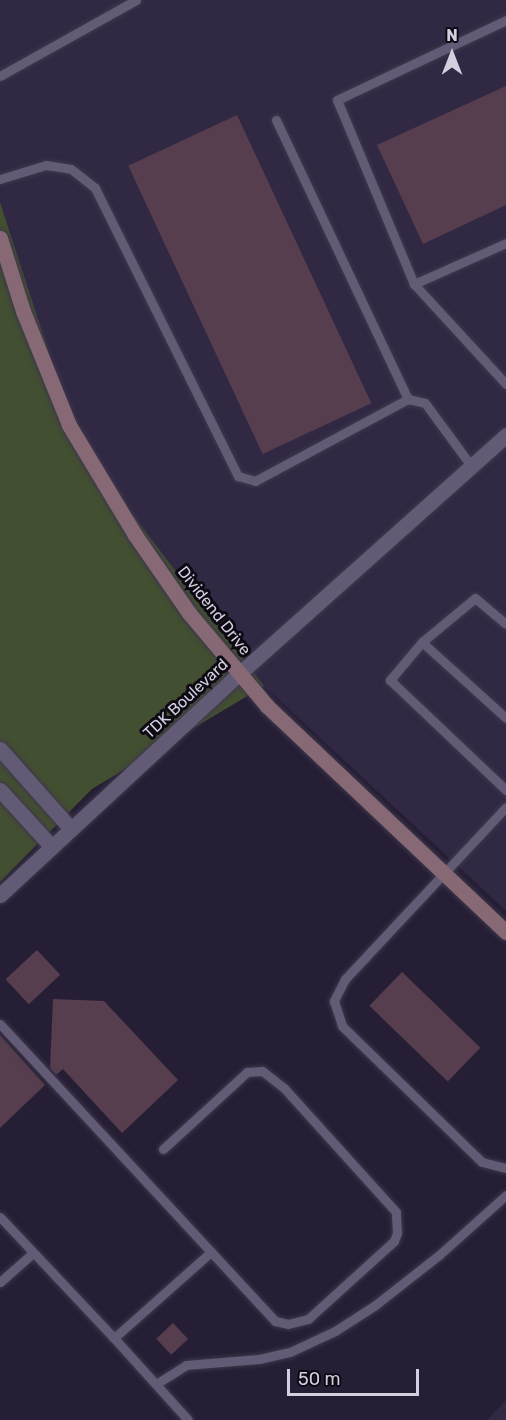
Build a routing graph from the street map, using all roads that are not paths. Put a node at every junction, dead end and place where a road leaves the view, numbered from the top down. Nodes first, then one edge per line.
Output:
1 (136, 0) edge
2 (506, 21) edge
3 (0, 76) edge
4 (276, 120) dead end
5 (0, 179) edge
6 (0, 238) edge
7 (506, 243) edge
8 (414, 284) junction
9 (506, 384) edge
10 (408, 399) junction
11 (506, 435) edge
12 (472, 466) junction
13 (506, 624) edge
14 (422, 642) junction
15 (240, 673) junction
16 (506, 718) edge
17 (0, 749) edge
18 (0, 790) edge
19 (506, 790) edge
20 (506, 807) edge
21 (71, 830) junction
22 (52, 847) junction
23 (445, 875) junction
24 (0, 895) edge
25 (506, 932) edge
26 (0, 1024) edge
27 (163, 1149) dead end
28 (506, 1168) edge
29 (506, 1195) edge
30 (0, 1217) edge
31 (211, 1252) junction
32 (33, 1253) junction
33 (0, 1282) edge
34 (114, 1338) junction
35 (156, 1384) junction
36 (188, 1420) edge

1 - 3 lane
2 - 8 lane
4 - 10 lane
5 - 10 lane
6 - 15 street, Dividend Drive
7 - 8 lane
8 - 9 lane
10 - 12 lane
11 - 12 street, TDK Boulevard
12 - 15 street, TDK Boulevard
13 - 14 lane
14 - 16 lane
14 - 19 lane
15 - 21 street, TDK Boulevard
15 - 23 street, Dividend Drive
17 - 21 street
18 - 22 street
20 - 23 lane
21 - 22 street, TDK Boulevard
22 - 24 street, TDK Boulevard
23 - 25 street, Dividend Drive
23 - 28 lane
26 - 31 lane
27 - 31 lane
29 - 35 lane
30 - 32 lane
31 - 34 lane
32 - 33 lane
32 - 34 lane
34 - 35 lane
35 - 36 lane

